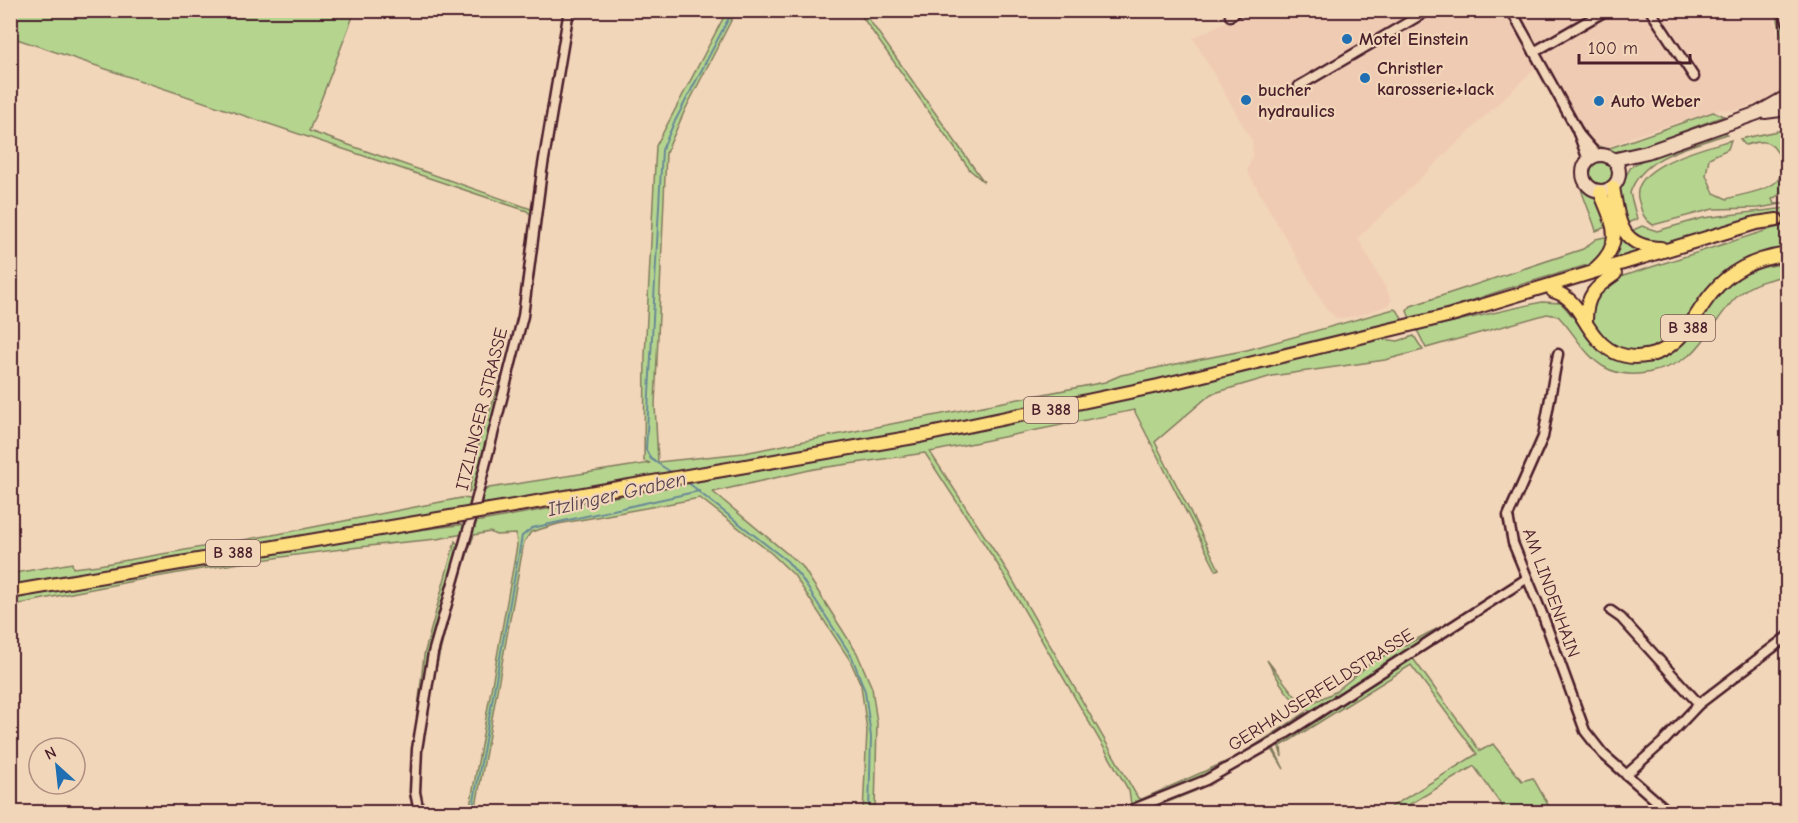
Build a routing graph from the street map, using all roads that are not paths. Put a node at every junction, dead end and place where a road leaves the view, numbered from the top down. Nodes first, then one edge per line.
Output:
1 (569, 10) edge
2 (1239, 10) edge
3 (1429, 10) edge
4 (1511, 10) edge
5 (1607, 10) edge
6 (1650, 10) edge
7 (1785, 10) edge
8 (1230, 16) dead end
9 (1788, 21) edge
10 (1534, 52) junction
11 (1694, 77) dead end
12 (1299, 86) dead end
13 (1788, 96) edge
14 (1788, 110) edge
15 (1758, 113) junction
16 (1647, 152) junction
17 (1592, 158) junction
18 (1612, 160) junction
19 (1619, 173) junction
20 (1613, 187) junction
21 (1600, 192) junction
22 (1783, 219) edge
23 (1671, 248) junction
24 (1787, 254) edge
25 (1592, 272) junction
26 (1615, 274) junction
27 (1553, 291) junction
28 (1451, 315) junction
29 (1586, 320) junction
30 (1558, 354) dead end
31 (1526, 579) junction
32 (10, 592) edge
33 (1611, 611) dead end
34 (1788, 636) edge
35 (1699, 704) junction
36 (1626, 775) junction
37 (419, 813) edge
38 (1126, 813) edge
39 (1669, 813) edge

1 - 37 street, ITZLINGER STRASSE
2 - 8 street
3 - 12 street
4 - 10 street
5 - 10 street
6 - 11 street
7 - 9 street
10 - 17 street
13 - 15 main road
14 - 15 main road
15 - 16 main road
16 - 18 main road
16 - 19 main road
17 - 18 main road
17 - 21 main road
18 - 19 main road
19 - 20 main road
20 - 21 main road
20 - 23 main road, B 388
21 - 25 main road
22 - 23 main road, B 388
22 - 26 main road, B 388
23 - 25 main road, B 388
24 - 29 main road, B 388
25 - 28 main road, B 388
26 - 27 main road, B 388
26 - 29 main road, B 388
27 - 28 main road, B 388
27 - 29 main road, B 388
28 - 32 main road, B 388, bridge
30 - 31 street, AM LINDENHAIN
31 - 36 street, AM LINDENHAIN
31 - 38 street, GERHAUSERFELDSTRASSE
33 - 35 street
34 - 35 street
35 - 36 street
36 - 39 street, AM LINDENHAIN

